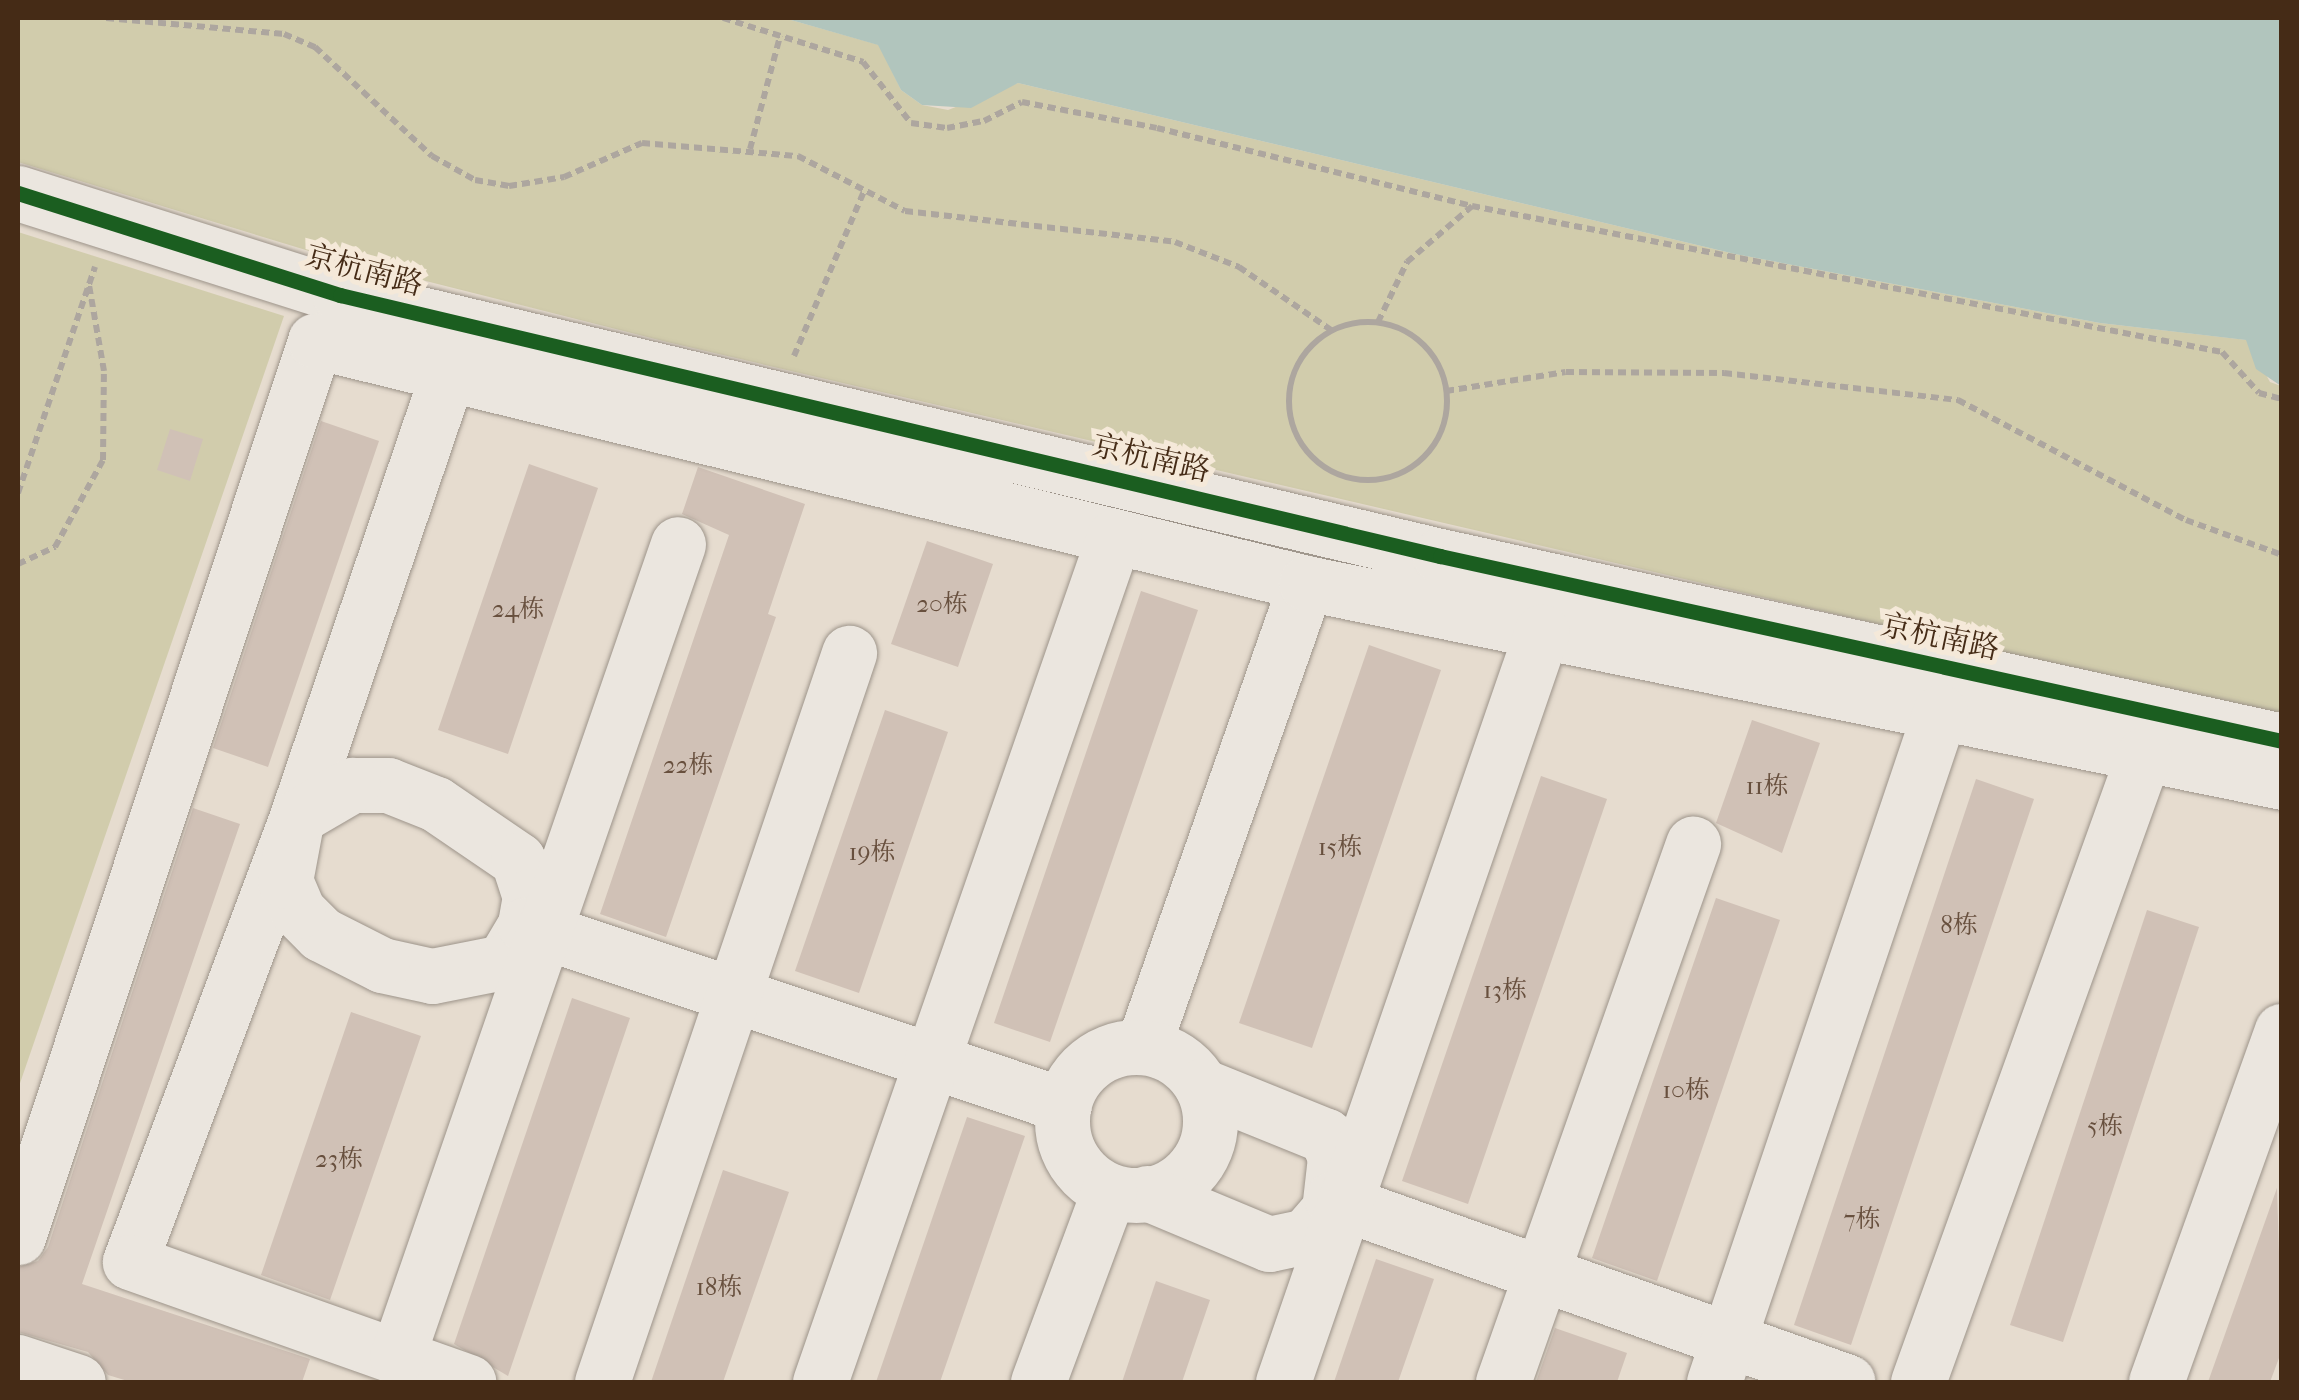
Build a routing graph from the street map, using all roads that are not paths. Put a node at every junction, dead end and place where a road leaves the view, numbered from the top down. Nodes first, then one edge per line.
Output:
1 (18, 194) edge
2 (447, 376) junction
3 (1114, 538) junction
4 (678, 544) dead end
5 (1306, 583) junction
6 (1542, 631) junction
7 (848, 652) dead end
8 (1940, 712) junction
9 (2282, 741) edge
10 (2144, 754) junction
11 (2282, 782) edge
12 (296, 817) junction
13 (1692, 844) dead end
14 (534, 929) junction
15 (733, 995) junction
16 (2282, 1031) edge
17 (1142, 1046) junction
18 (932, 1062) junction
19 (1202, 1086) junction
20 (1064, 1106) junction
21 (1128, 1192) junction
22 (1339, 1202) junction
23 (18, 1237) edge
24 (1542, 1274) junction
25 (396, 1357) junction
26 (18, 1362) edge
27 (1722, 1362) edge
28 (78, 1382) edge
29 (468, 1382) edge
30 (602, 1382) edge
31 (820, 1382) edge
32 (1038, 1382) edge
33 (1284, 1382) edge
34 (1503, 1382) edge
35 (1848, 1382) edge
36 (1918, 1382) edge
37 (2156, 1382) edge

1 - 9 street, 京杭南路
2 - 3 street
2 - 12 street
2 - 23 street
3 - 5 street
3 - 18 street
4 - 14 street
5 - 6 street
5 - 17 street
6 - 8 street
6 - 22 street
7 - 15 street
8 - 10 street
8 - 27 street
10 - 11 street
10 - 36 street
12 - 14 street
12 - 14 street
12 - 25 street
13 - 24 street
14 - 15 street
14 - 25 street
15 - 18 street
15 - 30 street
16 - 37 street
17 - 19 street
17 - 20 street
18 - 20 street
18 - 31 street
19 - 21 street
19 - 22 street
20 - 21 street
21 - 22 street
21 - 32 street
22 - 24 street
22 - 33 street
24 - 27 street
24 - 34 street
25 - 29 street
26 - 28 street
27 - 35 street

